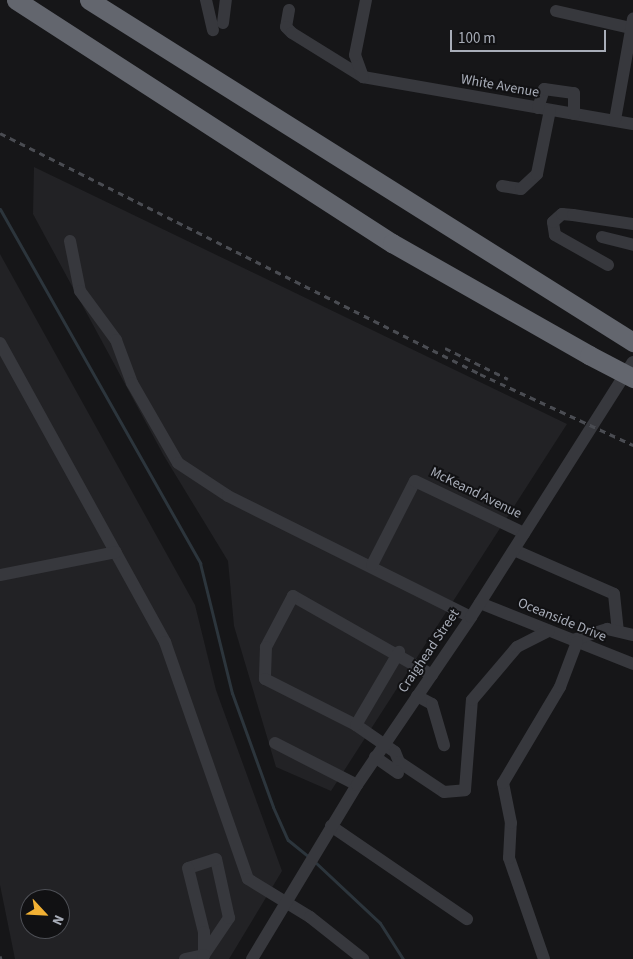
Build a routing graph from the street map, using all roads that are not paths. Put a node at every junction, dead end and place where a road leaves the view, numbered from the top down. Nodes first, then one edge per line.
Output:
1 (16, 0) edge
2 (89, 0) edge
3 (206, 0) edge
4 (226, 0) edge
5 (366, 0) edge
6 (289, 10) dead end
7 (556, 11) dead end
8 (632, 24) edge
9 (363, 77) junction
10 (544, 109) junction
11 (574, 114) junction
12 (615, 120) junction
13 (633, 124) edge
14 (502, 186) dead end
15 (633, 224) edge
16 (602, 236) dead end
17 (70, 241) dead end
18 (633, 245) edge
19 (608, 266) dead end
20 (0, 342) edge
21 (633, 342) edge
22 (633, 362) edge
23 (633, 378) edge
24 (524, 533) junction
25 (514, 550) junction
26 (116, 552) junction
27 (372, 565) junction
28 (0, 575) edge
29 (480, 603) junction
30 (471, 617) junction
31 (618, 630) junction
32 (549, 631) junction
33 (633, 635) edge
34 (575, 641) junction
35 (399, 652) junction
36 (633, 664) edge
37 (432, 675) junction
38 (417, 696) junction
39 (356, 726) junction
40 (275, 743) dead end
41 (384, 744) junction
42 (444, 745) dead end
43 (374, 758) junction
44 (398, 773) dead end
45 (357, 785) junction
46 (329, 830) junction
47 (289, 897) junction
48 (467, 920) dead end
49 (204, 957) edge
50 (185, 959) edge
51 (252, 959) edge
52 (363, 959) edge
53 (544, 959) edge

1 - 23 highway, bridge
2 - 21 highway
3 - 4 street
5 - 9 street
6 - 9 street
7 - 8 street
8 - 12 street
9 - 10 street, White Avenue
10 - 11 street, White Avenue
10 - 11 street
10 - 14 street
11 - 12 street, White Avenue
12 - 13 street, White Avenue
15 - 19 street
16 - 18 street
17 - 27 street
20 - 26 street
22 - 24 street, Craighead Street
24 - 25 street, Craighead Street
24 - 27 street, McKeand Avenue
25 - 29 street, Craighead Street
25 - 31 street
26 - 28 street
26 - 47 street
27 - 30 street
29 - 30 street, Craighead Street
29 - 32 street, Oceanside Drive
30 - 37 street, Craighead Street
31 - 33 street
31 - 34 street
32 - 34 street, Oceanside Drive
32 - 41 street
34 - 36 street, Oceanside Drive
34 - 53 street
35 - 37 street
35 - 39 street
35 - 39 street
37 - 38 street, Craighead Street
38 - 41 street, Craighead Street
38 - 42 street
39 - 41 street
40 - 45 street
41 - 43 street, Craighead Street
43 - 44 street
43 - 45 street, Craighead Street
45 - 46 street, Craighead Street
46 - 47 street, Craighead Street
46 - 48 street
47 - 51 street, Craighead Street
47 - 52 street
49 - 49 street
49 - 50 street

